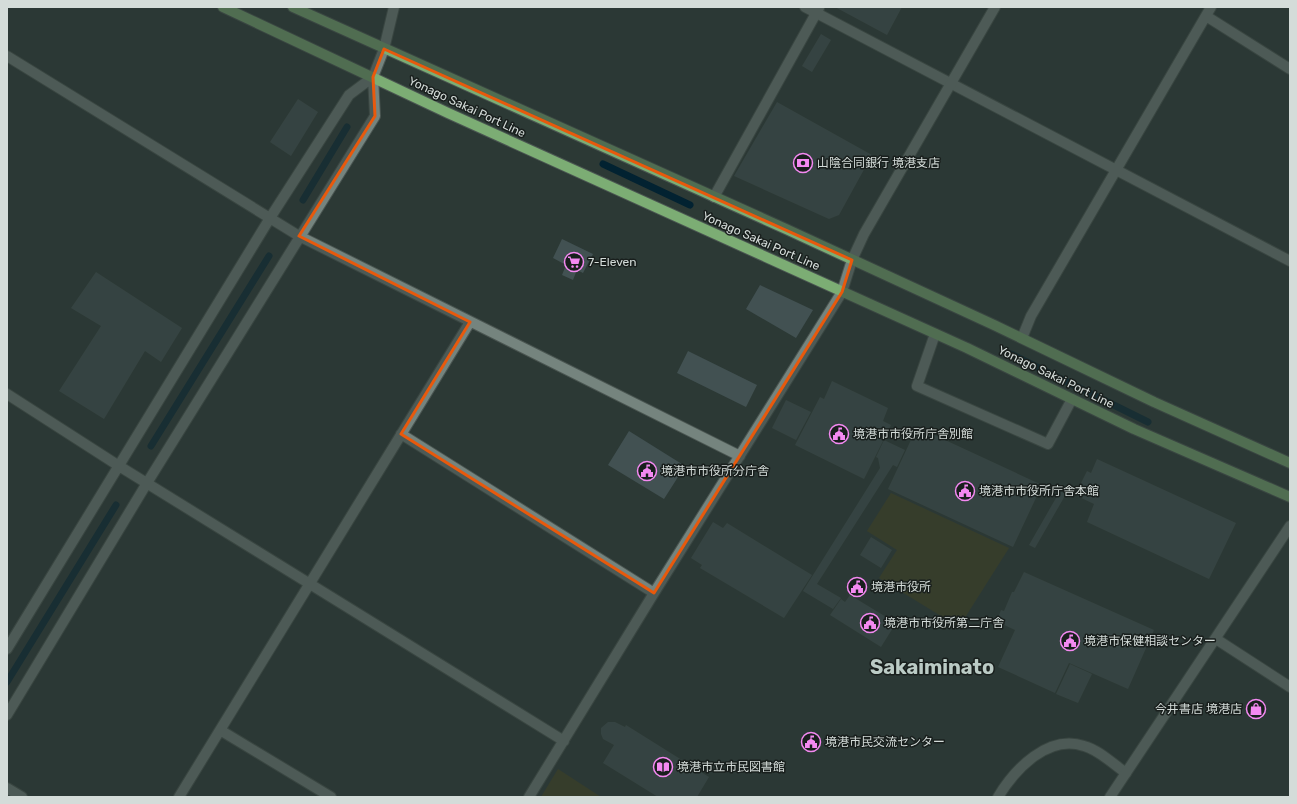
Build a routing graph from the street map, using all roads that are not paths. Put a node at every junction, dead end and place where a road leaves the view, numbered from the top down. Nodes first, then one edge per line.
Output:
1 (223, 7) edge
2 (293, 7) edge
3 (394, 7) edge
4 (805, 7) edge
5 (996, 7) edge
6 (819, 10) edge
7 (1208, 11) edge
8 (384, 49) junction
9 (7, 56) edge
10 (1290, 69) edge
11 (373, 77) junction
12 (951, 84) junction
13 (1117, 169) junction
14 (714, 197) junction
15 (270, 218) junction
16 (299, 236) junction
17 (852, 260) junction
18 (1290, 261) edge
19 (842, 292) junction
20 (470, 322) junction
21 (935, 334) junction
22 (1022, 338) junction
23 (7, 394) edge
24 (1072, 399) junction
25 (401, 434) junction
26 (740, 456) junction
27 (1290, 463) edge
28 (119, 466) junction
29 (147, 483) junction
30 (1290, 497) edge
31 (1290, 526) edge
32 (311, 583) junction
33 (654, 593) junction
34 (1216, 639) junction
35 (7, 649) edge
36 (1290, 687) edge
37 (7, 715) edge
38 (220, 730) junction
39 (564, 741) junction
40 (1126, 773) junction
41 (7, 788) edge
42 (22, 797) edge
43 (179, 797) edge
44 (331, 797) edge
45 (529, 797) edge
46 (998, 797) edge
47 (1110, 797) edge

1 - 11 main road, Yonago Sakai Port Line
2 - 8 main road, Yonago Sakai Port Line
3 - 8 street
4 - 6 street
5 - 12 street
6 - 12 street
6 - 14 street
7 - 10 street
7 - 13 street
8 - 11 street
8 - 14 main road, Yonago Sakai Port Line
9 - 15 street
11 - 15 street
11 - 16 street
11 - 19 main road, Yonago Sakai Port Line
12 - 13 street
12 - 17 street
13 - 18 street
13 - 22 street
14 - 17 main road, Yonago Sakai Port Line
15 - 16 street
15 - 28 street
16 - 20 street
16 - 29 street
17 - 19 street
17 - 22 main road, Yonago Sakai Port Line
19 - 21 main road, Yonago Sakai Port Line
19 - 26 street
20 - 25 street
20 - 26 street
21 - 24 main road, Yonago Sakai Port Line
21 - 24 street
22 - 27 main road, Yonago Sakai Port Line
23 - 28 street
24 - 30 main road, Yonago Sakai Port Line
25 - 32 street
25 - 33 street
26 - 33 street
28 - 29 street
28 - 35 street
29 - 32 street
29 - 37 street
31 - 34 street
32 - 38 street
32 - 39 street
33 - 39 street
34 - 36 street
34 - 40 street
38 - 43 street
38 - 44 street
39 - 45 street
40 - 46 street
40 - 47 street
41 - 42 street

